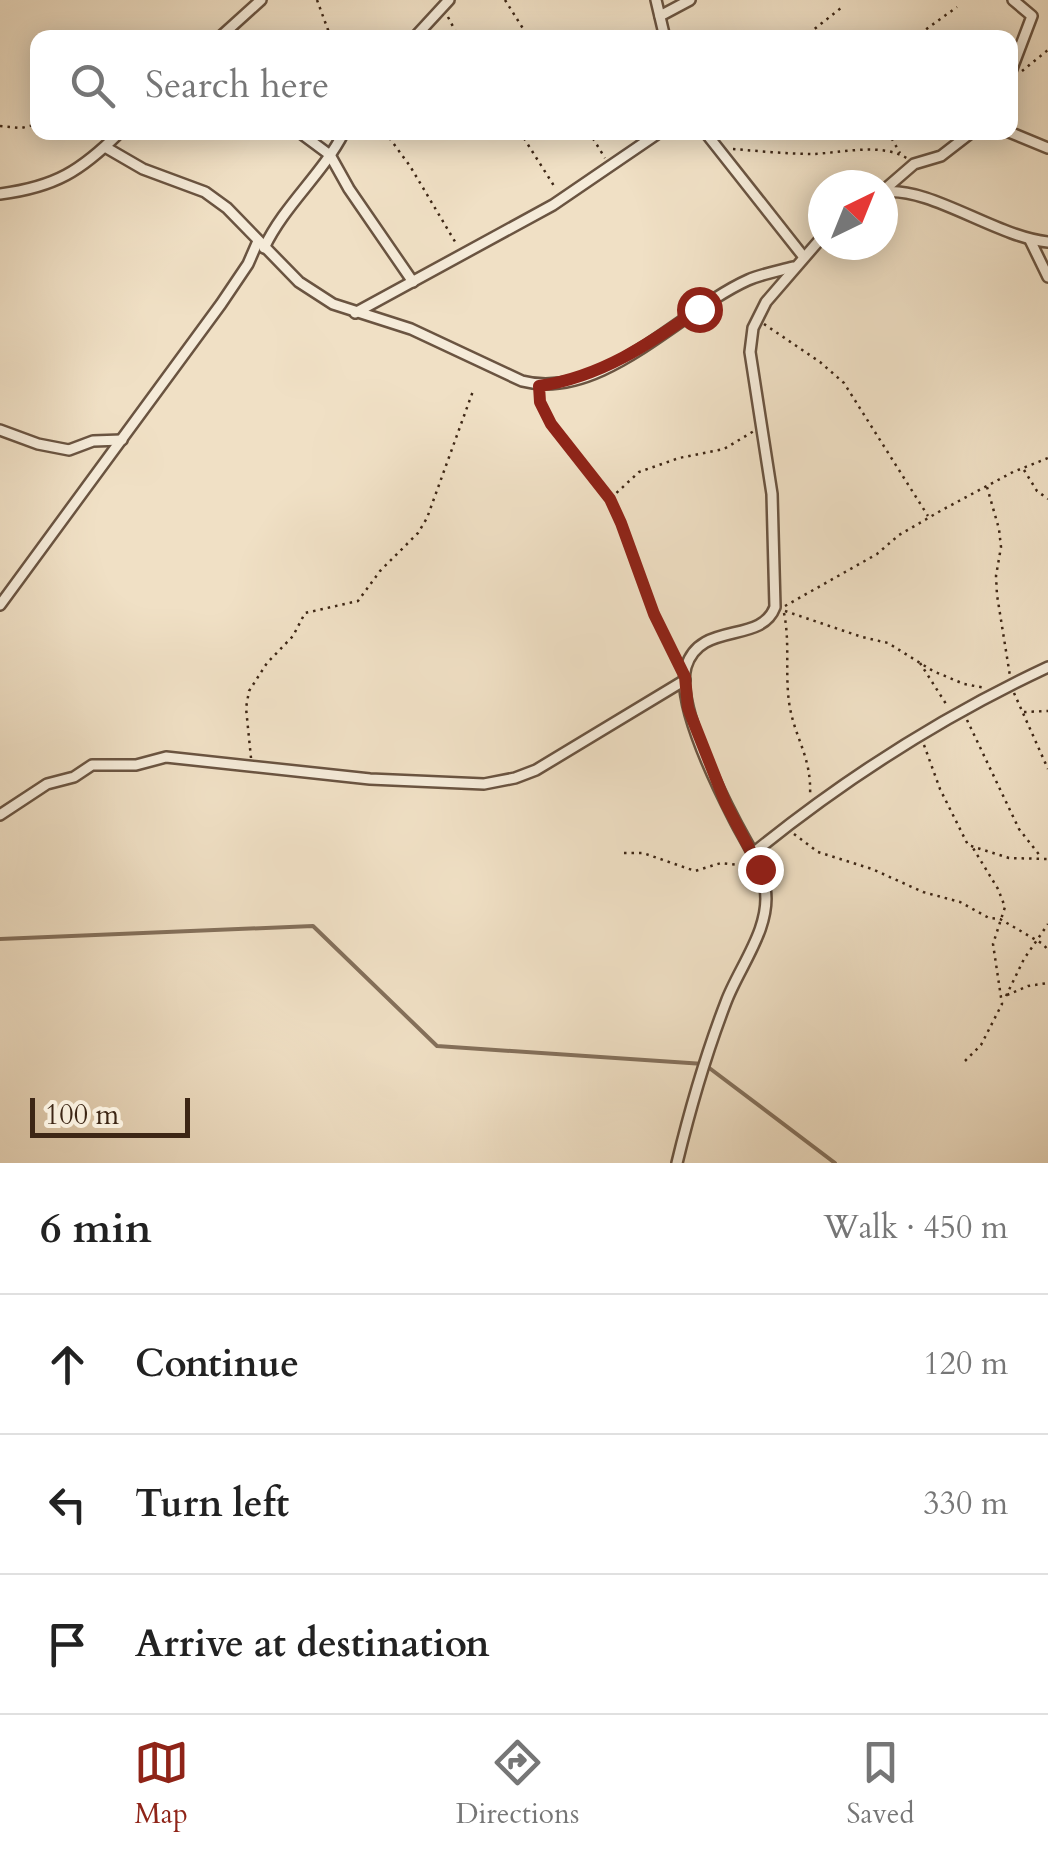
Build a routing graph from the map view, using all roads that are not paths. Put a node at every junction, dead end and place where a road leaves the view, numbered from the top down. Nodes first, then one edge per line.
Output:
1 (262, 0) edge
2 (656, 0) edge
3 (690, 0) edge
4 (1013, 0) edge
5 (446, 4) edge
6 (660, 16) junction
7 (227, 30) edge
8 (422, 30) edge
9 (663, 30) edge
10 (1018, 63) edge
11 (1018, 136) edge
12 (112, 140) edge
13 (310, 140) edge
14 (339, 140) edge
15 (649, 140) edge
16 (711, 140) edge
17 (962, 140) edge
18 (105, 148) junction
19 (1048, 148) edge
20 (330, 154) junction
21 (898, 178) edge
22 (898, 191) edge
23 (0, 194) edge
24 (1030, 240) junction
25 (1048, 242) edge
26 (261, 245) junction
27 (808, 251) edge
28 (803, 256) junction
29 (795, 266) junction
30 (1048, 277) edge
31 (413, 282) junction
32 (356, 313) junction
33 (0, 430) edge
34 (122, 440) junction
35 (0, 605) edge
36 (1048, 667) edge
37 (685, 679) junction
38 (0, 815) edge
39 (752, 854) junction
40 (677, 1163) edge

1 - 7 street
2 - 6 street
3 - 6 street
4 - 10 street
5 - 8 street
6 - 9 street
11 - 19 street
12 - 18 street
13 - 20 street
14 - 20 street
15 - 31 street
16 - 28 street
17 - 21 street
18 - 23 street
18 - 26 street
20 - 26 street
20 - 31 street
22 - 24 street
24 - 25 street
24 - 30 street
26 - 32 street
26 - 34 street
27 - 28 street
28 - 29 street
29 - 32 street
29 - 37 street
31 - 32 street
33 - 34 street
34 - 35 street
36 - 39 street
37 - 38 street
37 - 39 street
39 - 40 street

